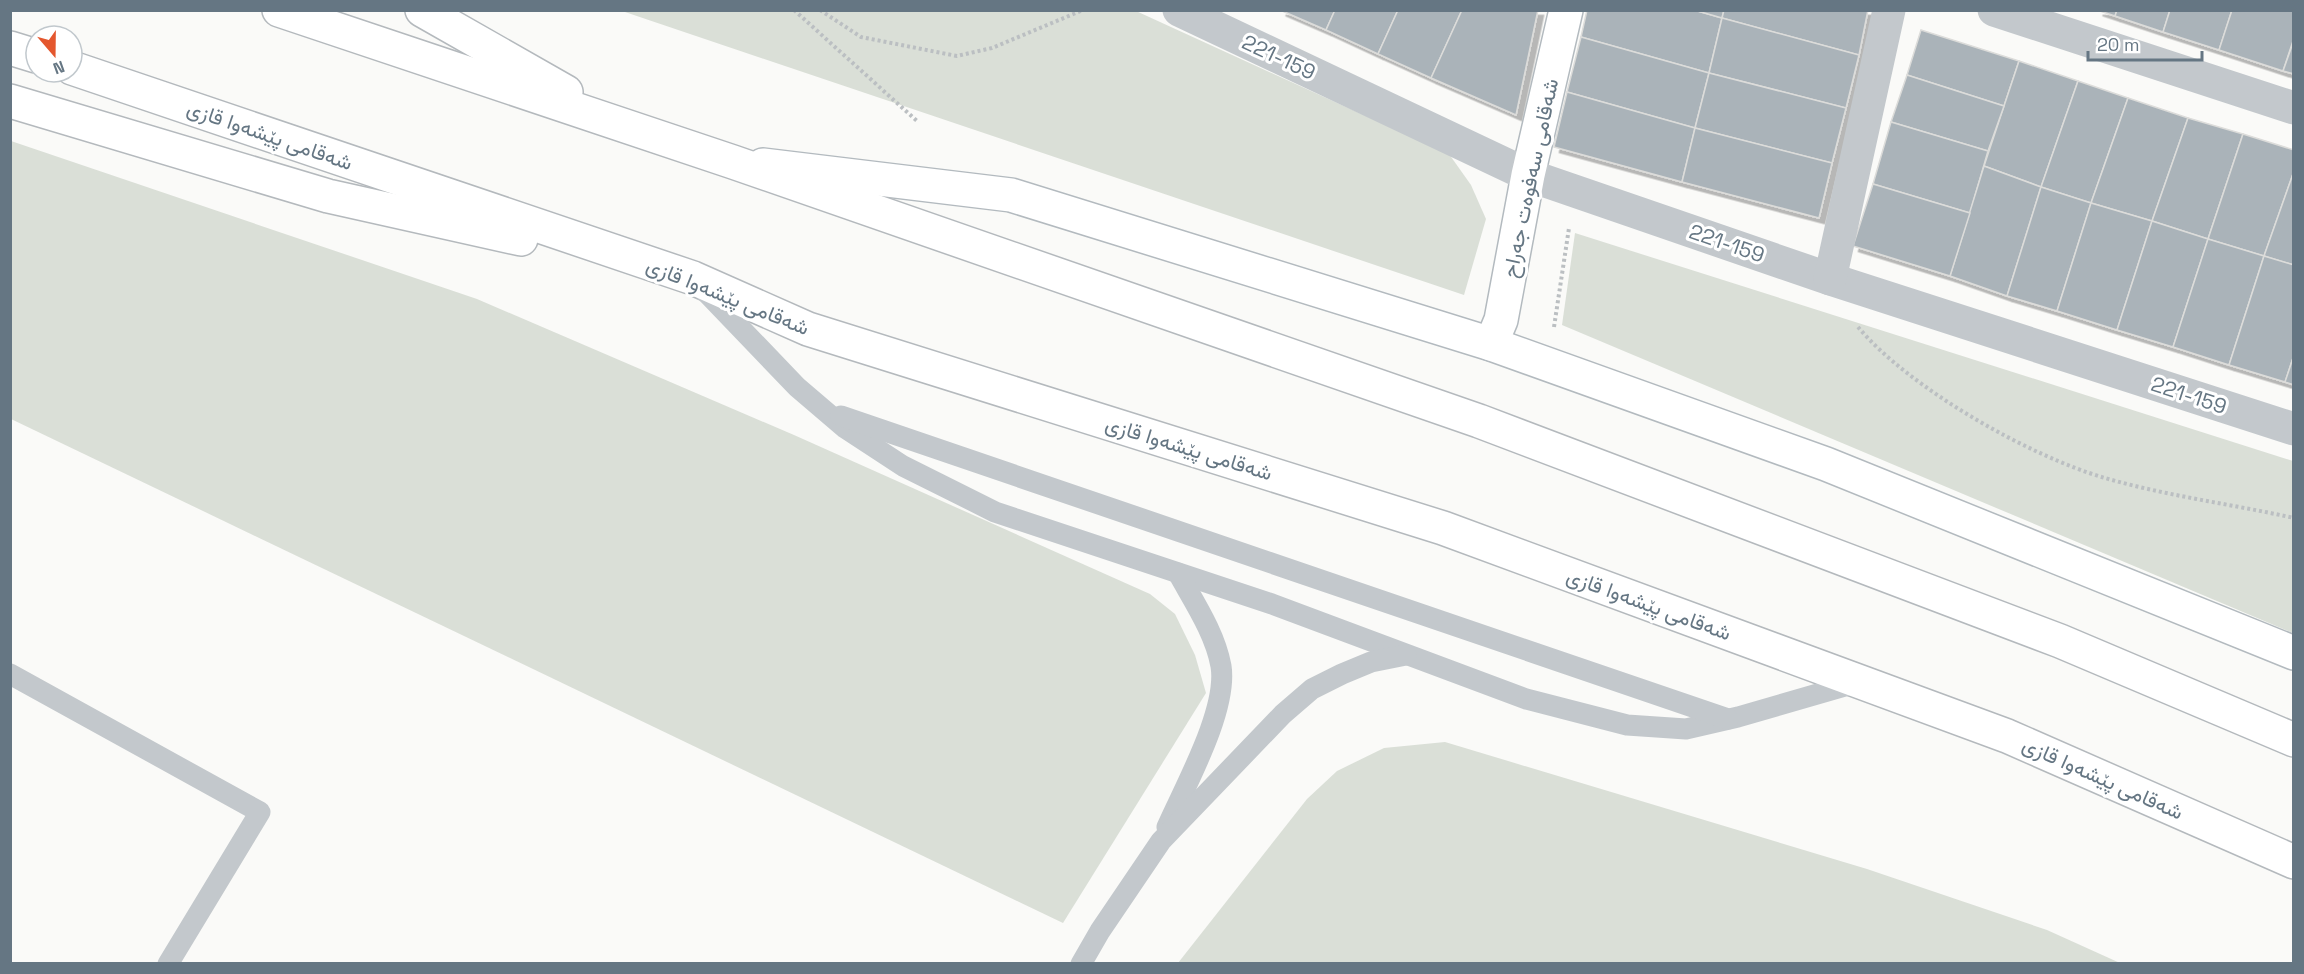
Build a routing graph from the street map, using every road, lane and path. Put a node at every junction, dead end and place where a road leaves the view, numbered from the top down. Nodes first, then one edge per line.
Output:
1 (279, 10) edge
2 (422, 10) edge
3 (794, 10) edge
4 (820, 10) edge
5 (1083, 10) edge
6 (1179, 10) edge
7 (1566, 10) edge
8 (1889, 10) edge
9 (1994, 10) edge
10 (84, 72) edge
11 (10, 101) edge
12 (2294, 108) edge
13 (917, 121) dead end
14 (636, 131) junction
15 (733, 162) junction
16 (1528, 175) junction
17 (1570, 221) dead end
18 (693, 278) junction
19 (1830, 279) junction
20 (1852, 320) dead end
21 (1552, 339) dead end
22 (1491, 344) junction
23 (823, 410) junction
24 (2294, 429) edge
25 (2294, 518) edge
26 (1178, 573) junction
27 (2294, 653) edge
28 (1408, 655) junction
29 (10, 674) edge
30 (1859, 682) junction
31 (1729, 719) junction
32 (2294, 740) edge
33 (1161, 841) junction
34 (2294, 862) edge
35 (168, 963) edge
36 (1081, 963) edge

1 - 14 main road
2 - 14 main road
3 - 13 path
4 - 5 path
6 - 16 street, 221-159
7 - 16 main road, شەقامی سەفوەت جەراح
8 - 19 street
9 - 12 street
10 - 18 main road, شەقامی پێشەوا قازی
11 - 18 main road
14 - 15 main road
15 - 22 main road
15 - 32 main road
16 - 19 street, 221-159
16 - 22 main road, شەقامی سەفوەت جەراح
17 - 21 path
18 - 23 lane
18 - 30 main road, شەقامی پێشەوا قازی
19 - 24 street, 221-159
20 - 25 path
22 - 27 main road
23 - 26 lane
23 - 31 lane
26 - 28 lane
26 - 33 lane
28 - 31 lane
28 - 33 lane
29 - 35 lane
30 - 31 lane
30 - 34 main road, شەقامی پێشەوا قازی
33 - 36 lane

